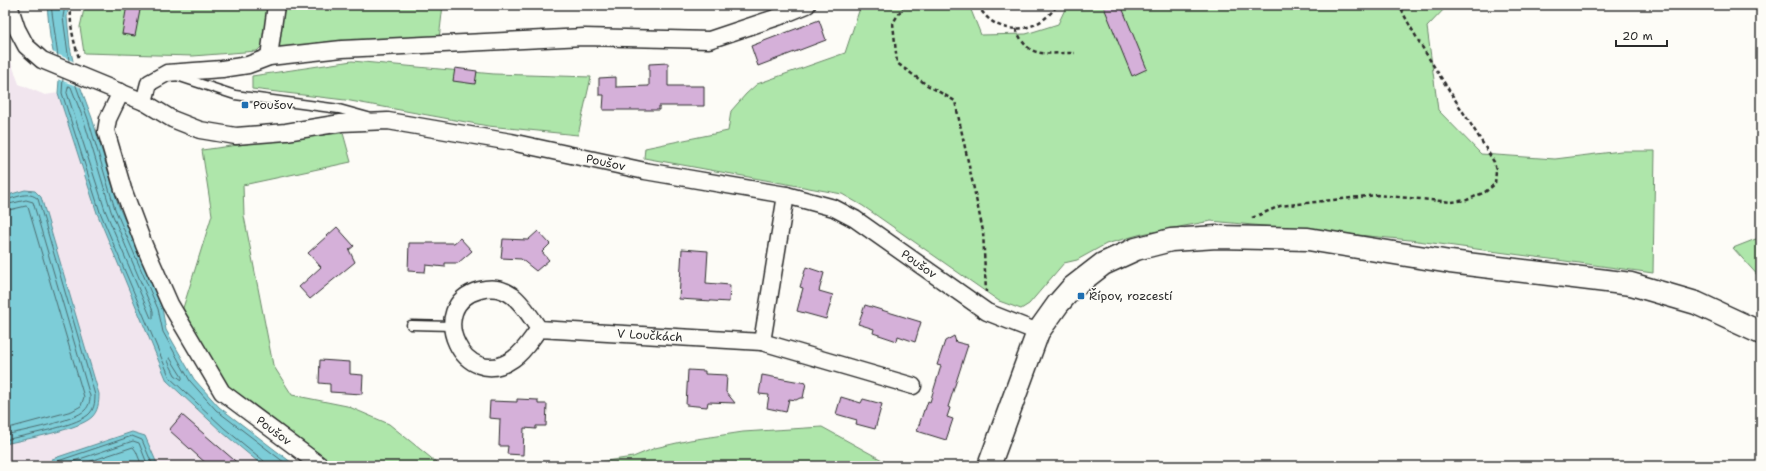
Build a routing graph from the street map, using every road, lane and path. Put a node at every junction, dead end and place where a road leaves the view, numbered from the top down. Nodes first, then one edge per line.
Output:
1 (9, 5) edge
2 (72, 5) edge
3 (276, 5) edge
4 (807, 5) edge
5 (904, 5) edge
6 (978, 5) edge
7 (1057, 5) edge
8 (1399, 5) edge
9 (1016, 29) junction
10 (1075, 53) dead end
11 (269, 57) junction
12 (82, 69) junction
13 (167, 73) junction
14 (121, 92) junction
15 (144, 102) junction
16 (388, 122) junction
17 (786, 195) junction
18 (1248, 220) dead end
19 (987, 312) junction
20 (411, 325) dead end
21 (452, 326) junction
22 (539, 329) junction
23 (1038, 332) junction
24 (1761, 333) edge
25 (762, 342) junction
26 (913, 386) dead end
27 (321, 466) edge
28 (989, 466) edge

1 - 12 street, Poušov
2 - 12 path
3 - 11 street
4 - 11 street
5 - 19 path
6 - 9 path
7 - 9 path
8 - 18 path
9 - 10 path
11 - 13 street
12 - 14 street, Poušov
13 - 15 street
13 - 16 lane
14 - 15 street, Poušov
14 - 27 street, Poušov
15 - 16 street, Poušov
16 - 17 street, Poušov
17 - 19 street, Poušov
17 - 25 street
19 - 23 street, Poušov
20 - 21 lane
21 - 22 street
21 - 22 street
22 - 25 street, V Loučkách
23 - 24 street
23 - 28 street
25 - 26 street, V Loučkách

